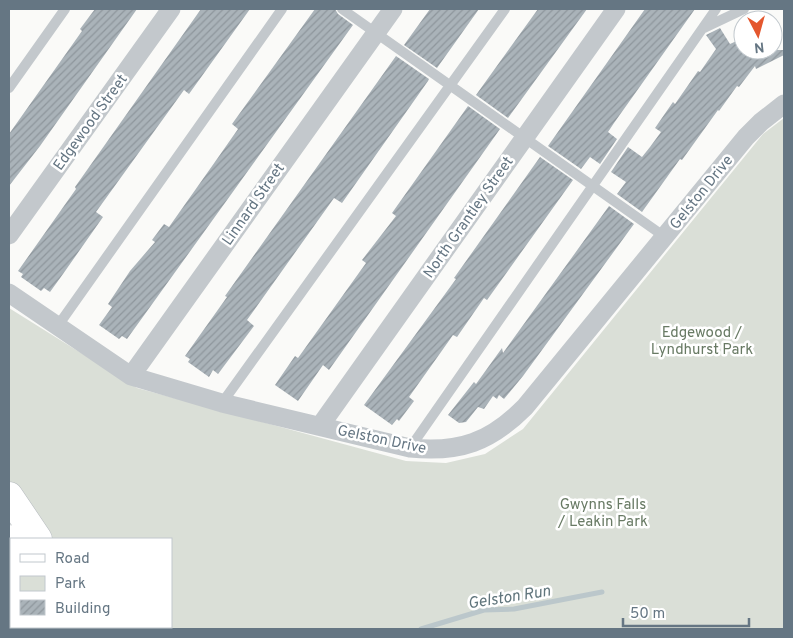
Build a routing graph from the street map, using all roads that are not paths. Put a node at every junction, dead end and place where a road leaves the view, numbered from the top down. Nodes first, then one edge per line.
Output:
1 (64, 9) edge
2 (171, 9) edge
3 (282, 9) edge
4 (342, 9) edge
5 (393, 9) edge
6 (505, 9) edge
7 (616, 9) edge
8 (716, 9) edge
9 (744, 9) edge
10 (701, 30) junction
11 (375, 33) junction
12 (450, 86) junction
13 (9, 88) edge
14 (784, 104) edge
15 (524, 138) junction
16 (592, 186) junction
17 (9, 235) edge
18 (665, 237) junction
19 (9, 293) edge
20 (57, 327) junction
21 (131, 376) junction
22 (222, 403) junction
23 (320, 426) junction
24 (410, 448) junction
25 (9, 496) edge
26 (37, 538) edge

1 - 13 lane
2 - 17 street, Edgewood Street
3 - 20 lane
4 - 11 lane
5 - 11 street, Linnard Street
6 - 12 lane
7 - 15 street, North Grantley Street
8 - 10 lane
9 - 10 lane
10 - 16 lane
11 - 12 lane
11 - 21 street, Linnard Street
12 - 15 lane
12 - 22 lane
14 - 18 street, Gelston Drive
15 - 16 lane
15 - 23 street, North Grantley Street
16 - 18 lane
16 - 24 lane
18 - 24 street, Gelston Drive
19 - 20 street, Gelston Drive
20 - 21 street, Gelston Drive
21 - 22 street, Gelston Drive
22 - 23 street, Gelston Drive
23 - 24 street, Gelston Drive
25 - 26 main road

